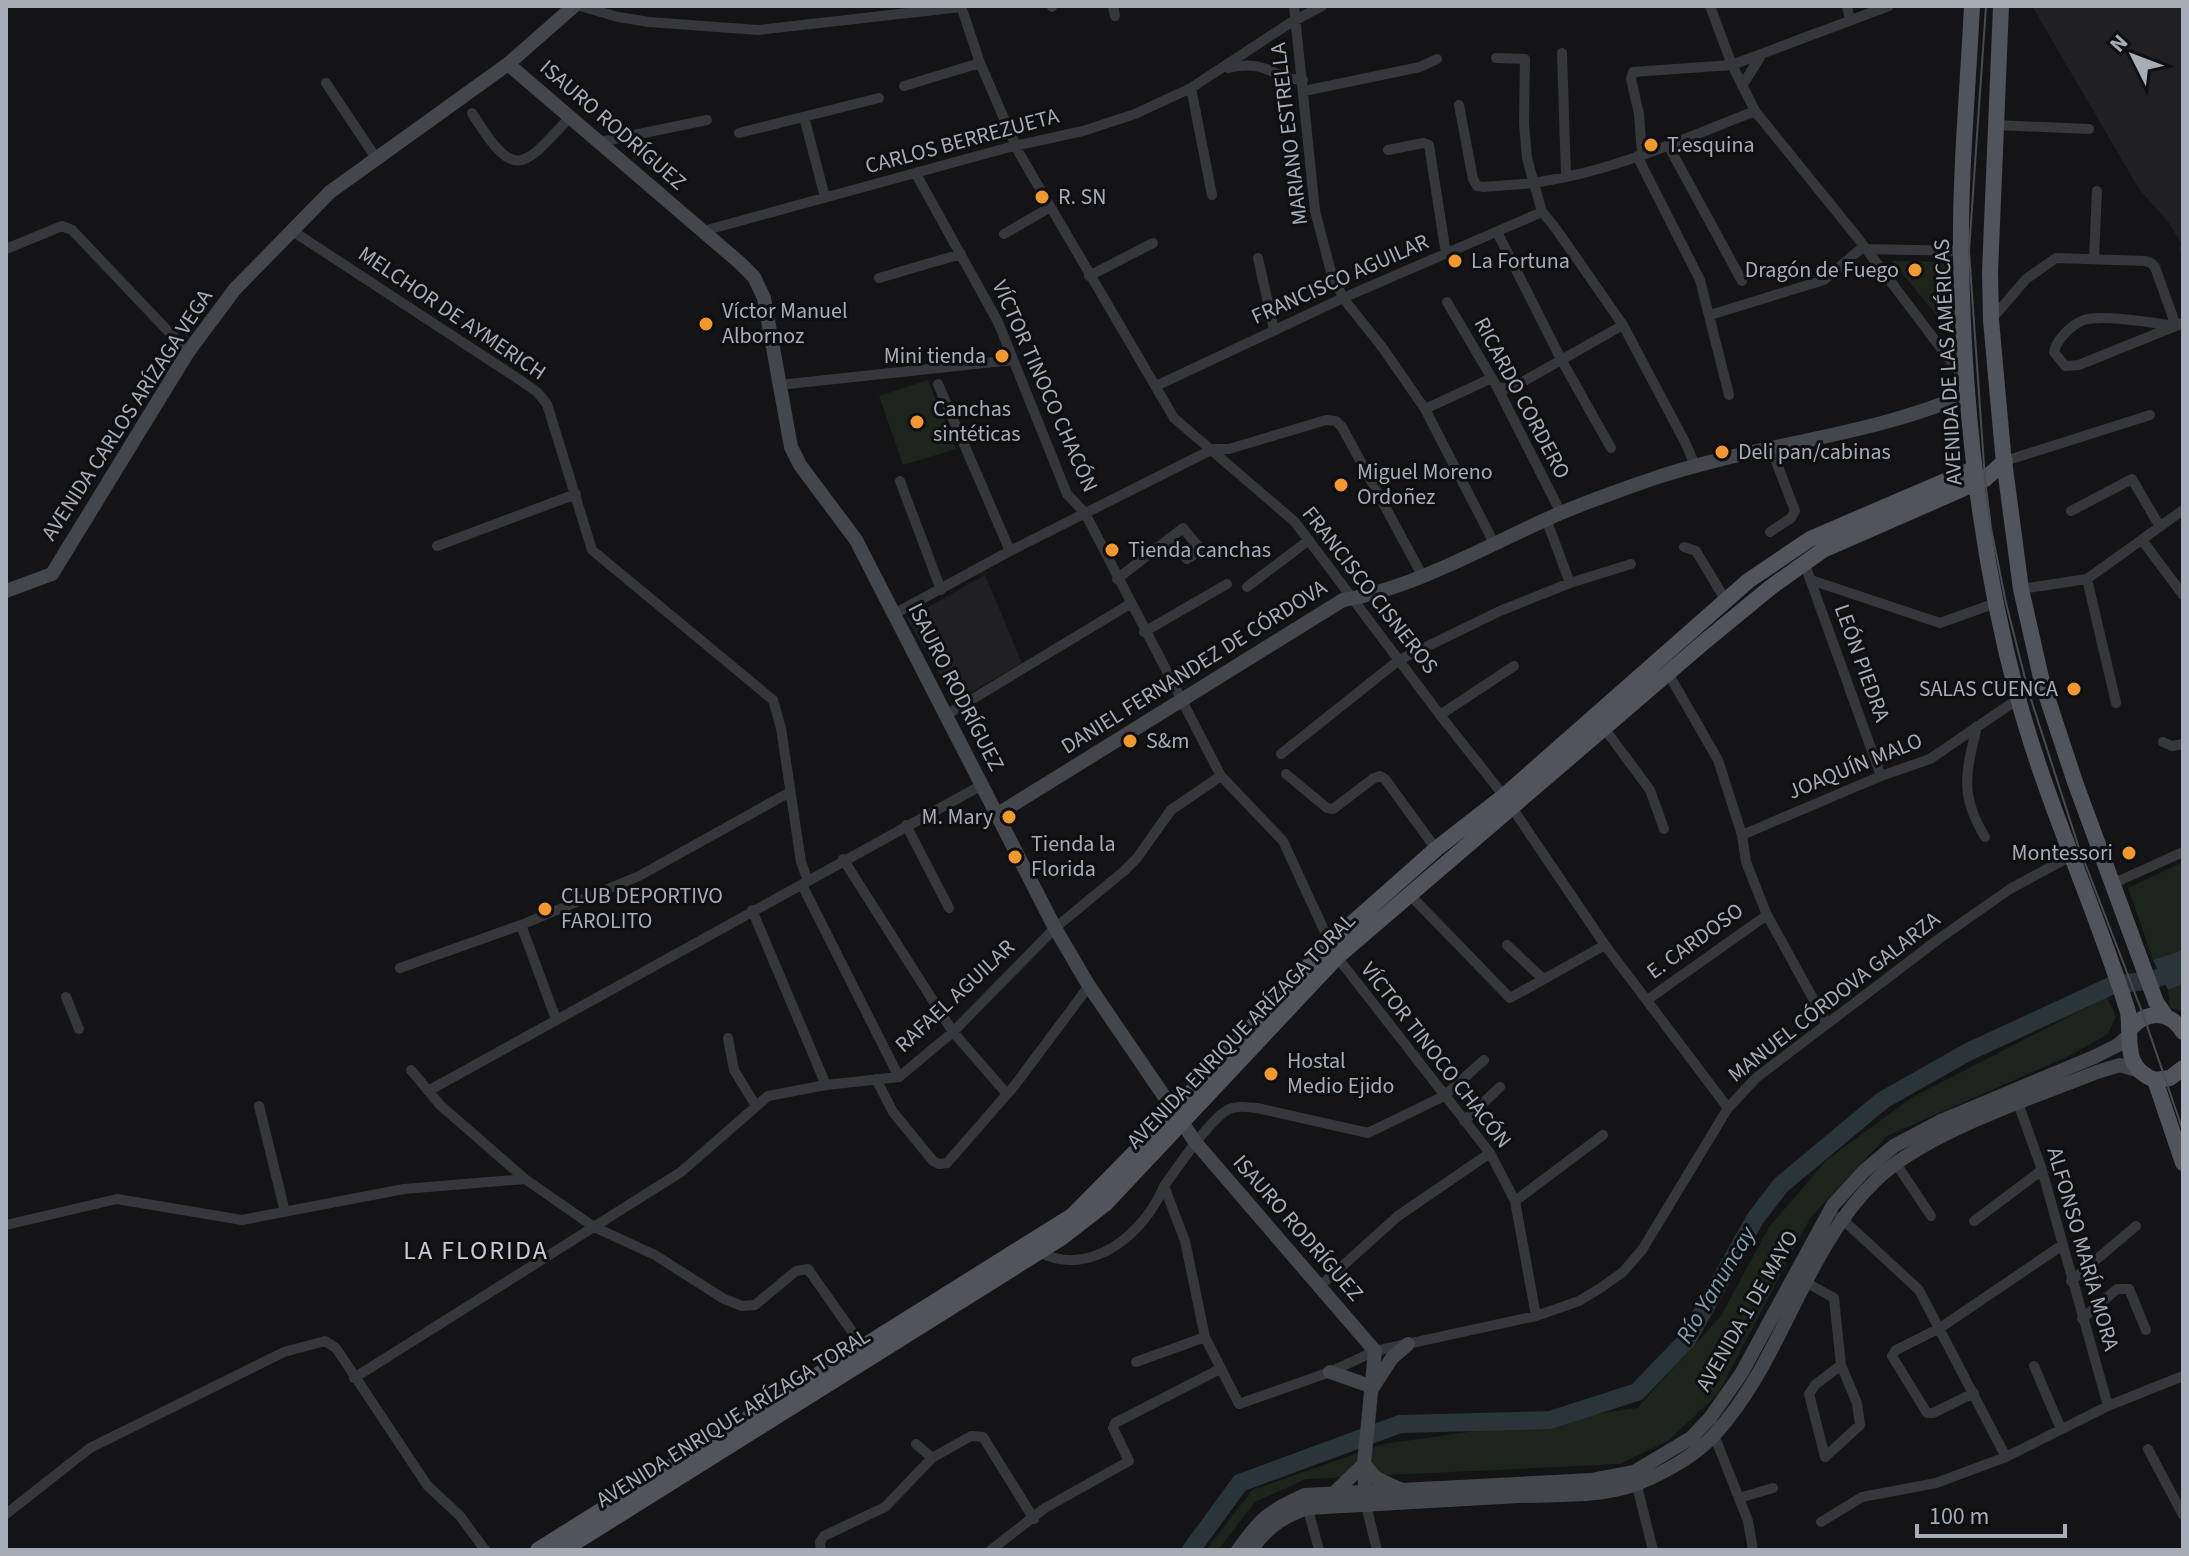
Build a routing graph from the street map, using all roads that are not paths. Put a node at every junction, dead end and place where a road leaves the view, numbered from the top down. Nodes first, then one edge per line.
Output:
1 (574, 6) edge
2 (580, 6) edge
3 (961, 6) edge
4 (1294, 6) edge
5 (1322, 6) edge
6 (1710, 6) edge
7 (1847, 6) edge
8 (1889, 6) edge
9 (1972, 6) edge
10 (2001, 6) edge
11 (1297, 19) junction
12 (1850, 20) junction
13 (1562, 53) dead end
14 (1762, 54) junction
15 (1496, 58) dead end
16 (1437, 59) dead end
17 (980, 63) junction
18 (508, 64) junction
19 (1732, 65) junction
20 (1223, 69) junction
21 (326, 83) dead end
22 (904, 86) dead end
23 (1303, 86) junction
24 (1742, 86) junction
25 (1191, 88) junction
26 (879, 98) dead end
27 (1459, 105) dead end
28 (1755, 111) junction
29 (472, 113) dead end
30 (570, 117) junction
31 (804, 117) junction
32 (707, 120) dead end
33 (1996, 125) junction
34 (2089, 129) dead end
35 (739, 133) dead end
36 (600, 142) junction
37 (1668, 145) junction
38 (1016, 146) junction
39 (1388, 150) dead end
40 (1640, 155) junction
41 (376, 158) junction
42 (916, 174) junction
43 (1566, 177) junction
44 (1535, 183) junction
45 (2097, 191) dead end
46 (1212, 195) dead end
47 (825, 197) junction
48 (1049, 208) junction
49 (1542, 212) junction
50 (703, 231) junction
51 (294, 232) junction
52 (1497, 232) junction
53 (1004, 234) dead end
54 (1153, 243) dead end
55 (1865, 248) junction
56 (6, 249) edge
57 (1961, 251) junction
58 (961, 254) junction
59 (1446, 254) junction
60 (1258, 258) dead end
61 (2094, 258) junction
62 (1089, 276) junction
63 (879, 278) dead end
64 (1742, 281) dead end
65 (1990, 294) junction
66 (1343, 298) junction
67 (2011, 299) junction
68 (1447, 302) dead end
69 (1710, 315) junction
70 (1991, 320) junction
71 (2179, 324) edge
72 (1623, 325) junction
73 (1274, 330) junction
74 (188, 352) junction
75 (1013, 360) junction
76 (1562, 361) junction
77 (1494, 382) junction
78 (938, 384) dead end
79 (779, 385) junction
80 (1156, 386) junction
81 (1967, 388) junction
82 (1729, 395) dead end
83 (1425, 409) junction
84 (2150, 415) dead end
85 (1611, 448) dead end
86 (1771, 448) junction
87 (1213, 449) junction
88 (2005, 461) junction
89 (1695, 466) junction
90 (1974, 476) junction
91 (900, 481) dead end
92 (576, 494) junction
93 (2183, 510) edge
94 (2071, 511) dead end
95 (1085, 513) junction
96 (1561, 513) junction
97 (1546, 519) junction
98 (2160, 527) junction
99 (1770, 532) dead end
100 (1168, 539) dead end
101 (1309, 540) junction
102 (2142, 540) junction
103 (1495, 545) junction
104 (437, 546) dead end
105 (1684, 547) dead end
106 (1010, 551) junction
107 (1631, 564) dead end
108 (1808, 572) junction
109 (1422, 575) junction
110 (1117, 579) junction
111 (2087, 579) junction
112 (1570, 583) junction
113 (1227, 584) dead end
114 (1247, 587) dead end
115 (2021, 589) junction
116 (941, 590) junction
117 (6, 591) edge
118 (2183, 595) edge
119 (1352, 598) junction
120 (1726, 601) junction
121 (1996, 603) junction
122 (1130, 604) junction
123 (894, 614) junction
124 (1144, 632) junction
125 (1399, 660) junction
126 (1514, 666) dead end
127 (1668, 673) junction
128 (2018, 699) junction
129 (1181, 702) junction
130 (2116, 703) dead end
131 (946, 715) junction
132 (1440, 715) junction
133 (1977, 726) junction
134 (1604, 728) junction
135 (2163, 742) dead end
136 (2183, 744) edge
137 (1281, 754) dead end
138 (2037, 754) junction
139 (2071, 771) junction
140 (1286, 774) dead end
141 (1221, 776) junction
142 (1881, 776) junction
143 (982, 785) junction
144 (790, 792) junction
145 (1508, 801) junction
146 (998, 814) junction
147 (906, 825) junction
148 (1664, 829) dead end
149 (1742, 835) junction
150 (1985, 837) dead end
151 (1436, 849) junction
152 (2183, 852) edge
153 (2071, 856) junction
154 (843, 859) junction
155 (805, 883) junction
156 (2112, 884) junction
157 (1409, 894) junction
158 (949, 908) dead end
159 (752, 910) junction
160 (1767, 915) junction
161 (521, 925) junction
162 (1055, 928) junction
163 (1507, 945) dead end
164 (1605, 945) junction
165 (1334, 950) junction
166 (400, 968) dead end
167 (1543, 979) junction
168 (1089, 986) junction
169 (66, 997) dead end
170 (1647, 1000) junction
171 (2169, 1013) edge
172 (556, 1019) junction
173 (1827, 1024) junction
174 (79, 1029) dead end
175 (953, 1032) junction
176 (2130, 1032) junction
177 (2183, 1032) edge
178 (728, 1038) dead end
179 (1484, 1060) dead end
180 (2183, 1068) edge
181 (411, 1070) dead end
182 (2140, 1071) junction
183 (899, 1077) junction
184 (876, 1079) junction
185 (2155, 1080) junction
186 (826, 1085) junction
187 (1500, 1087) dead end
188 (428, 1091) junction
189 (1007, 1094) junction
190 (1444, 1096) junction
191 (2018, 1103) junction
192 (259, 1106) dead end
193 (756, 1106) junction
194 (1728, 1108) junction
195 (1178, 1117) junction
196 (1464, 1121) junction
197 (1603, 1135) dead end
198 (1196, 1143) junction
199 (1490, 1153) junction
200 (1895, 1162) junction
201 (2183, 1163) edge
202 (2042, 1170) junction
203 (525, 1179) junction
204 (1164, 1186) junction
205 (1515, 1201) junction
206 (1833, 1205) junction
207 (285, 1212) junction
208 (1931, 1216) dead end
209 (1842, 1219) junction
210 (1974, 1221) dead end
211 (6, 1225) edge
212 (2136, 1226) dead end
213 (594, 1227) junction
214 (2061, 1246) junction
215 (1039, 1252) junction
216 (1800, 1280) junction
217 (2071, 1281) junction
218 (1319, 1287) junction
219 (1536, 1316) junction
220 (2082, 1319) junction
221 (1940, 1328) junction
222 (2146, 1330) dead end
223 (1205, 1337) junction
224 (1408, 1344) junction
225 (863, 1347) junction
226 (1375, 1351) junction
227 (1136, 1362) dead end
228 (1841, 1365) junction
229 (2034, 1366) dead end
230 (1220, 1369) junction
231 (1330, 1372) junction
232 (2183, 1376) edge
233 (354, 1378) junction
234 (1373, 1387) junction
235 (1974, 1393) junction
236 (2108, 1406) junction
237 (2061, 1429) junction
238 (1714, 1435) junction
239 (916, 1444) dead end
240 (2148, 1449) dead end
241 (2006, 1457) junction
242 (932, 1458) junction
243 (1364, 1463) junction
244 (1635, 1478) junction
245 (1773, 1488) dead end
246 (1405, 1491) junction
247 (1332, 1495) junction
248 (1739, 1498) junction
249 (1365, 1499) junction
250 (1306, 1502) junction
251 (6, 1514) edge
252 (2183, 1515) edge
253 (1034, 1519) junction
254 (1821, 1522) dead end
255 (485, 1550) edge
256 (538, 1550) edge
257 (564, 1550) edge
258 (821, 1550) edge
259 (991, 1550) edge
260 (1238, 1550) edge
261 (1251, 1550) edge
262 (1319, 1550) edge
263 (1377, 1550) edge
264 (1653, 1550) edge
265 (1753, 1550) edge

1 - 18 street, AVENIDA CARLOS ARÍZAGA VEGA
2 - 3 street
3 - 17 street, FRANCISCO CISNEROS
4 - 11 street, MARIANO ESTRELLA
5 - 11 street, CARLOS BERREZUETA
6 - 19 street
7 - 12 street
8 - 12 street
9 - 57 main road, AVENIDA DE LAS AMÉRICAS
10 - 33 main road, AVENIDA DE LAS AMÉRICAS
11 - 20 street, CARLOS BERREZUETA
11 - 23 street, MARIANO ESTRELLA
12 - 14 street
13 - 43 street
14 - 19 street
14 - 24 street
15 - 44 street
16 - 23 street
17 - 22 street
17 - 38 street, FRANCISCO CISNEROS
18 - 30 street, ISAURO RODRÍGUEZ
18 - 41 street, AVENIDA CARLOS ARÍZAGA VEGA
19 - 24 street
19 - 40 street
20 - 23 street, CARLOS BERREZUETA
20 - 25 street, CARLOS BERREZUETA
21 - 41 street
23 - 66 street, MARIANO ESTRELLA
24 - 28 street
25 - 38 street, CARLOS BERREZUETA
25 - 46 street
26 - 31 street
27 - 44 street
28 - 37 street
28 - 55 street
29 - 30 street
30 - 36 street, ISAURO RODRÍGUEZ
31 - 35 street
31 - 47 street
32 - 36 street
33 - 34 street
33 - 65 main road, AVENIDA DE LAS AMÉRICAS
36 - 50 street, ISAURO RODRÍGUEZ
37 - 40 street
37 - 64 street
38 - 42 street, CARLOS BERREZUETA
38 - 48 street, FRANCISCO CISNEROS
39 - 59 street
40 - 43 street
40 - 69 street
41 - 51 street, AVENIDA CARLOS ARÍZAGA VEGA
42 - 47 street, CARLOS BERREZUETA
42 - 58 street, VÍCTOR TINOCO CHACÓN
43 - 44 street
44 - 49 street
45 - 61 street
47 - 50 street, CARLOS BERREZUETA
48 - 53 street
48 - 62 street, FRANCISCO CISNEROS
49 - 52 street, FRANCISCO AGUILAR
49 - 72 street
50 - 79 street, ISAURO RODRÍGUEZ
51 - 74 street, AVENIDA CARLOS ARÍZAGA VEGA
51 - 92 street, MELCHOR DE AYMERICH
52 - 59 street, FRANCISCO AGUILAR
52 - 76 street
54 - 62 street
55 - 57 street
55 - 69 street
55 - 81 street
56 - 74 street
57 - 81 main road, AVENIDA DE LAS AMÉRICAS
58 - 63 street
58 - 75 street, VÍCTOR TINOCO CHACÓN
59 - 66 street, FRANCISCO AGUILAR
60 - 73 street
61 - 67 street
61 - 71 street
62 - 80 street, FRANCISCO CISNEROS
65 - 67 street
65 - 70 main road, AVENIDA DE LAS AMÉRICAS
66 - 73 street, FRANCISCO AGUILAR
66 - 83 street, MARIANO ESTRELLA
67 - 70 street
68 - 77 street, RICARDO CORDERO
69 - 82 street
70 - 88 main road, AVENIDA DE LAS AMÉRICAS
71 - 71 street
72 - 76 street
72 - 89 street
73 - 80 street, FRANCISCO AGUILAR
74 - 117 street, AVENIDA CARLOS ARÍZAGA VEGA
75 - 79 street
75 - 95 street, VÍCTOR TINOCO CHACÓN
76 - 77 street
76 - 85 street
77 - 83 street
77 - 96 street, RICARDO CORDERO
78 - 106 street
79 - 123 street, ISAURO RODRÍGUEZ
80 - 87 street, FRANCISCO CISNEROS
81 - 86 street, DANIEL FERNANDEZ DE CÓRDOVA
81 - 90 main road, AVENIDA DE LAS AMÉRICAS
83 - 103 street, MARIANO ESTRELLA
84 - 88 street
86 - 89 street, DANIEL FERNANDEZ DE CÓRDOVA
86 - 99 street
87 - 95 street
87 - 101 street, FRANCISCO CISNEROS
87 - 109 street
88 - 90 main road, AVENIDA ENRIQUE ARÍZAGA TORAL
88 - 115 main road, AVENIDA DE LAS AMÉRICAS
89 - 96 street, DANIEL FERNANDEZ DE CÓRDOVA
90 - 108 main road, AVENIDA ENRIQUE ARÍZAGA TORAL
90 - 120 main road, AVENIDA ENRIQUE ARÍZAGA TORAL
90 - 121 main road, AVENIDA DE LAS AMÉRICAS
91 - 116 street
92 - 104 street
92 - 144 street, MELCHOR DE AYMERICH
93 - 98 street
94 - 98 street
95 - 106 street
95 - 110 street, VÍCTOR TINOCO CHACÓN
96 - 97 street, DANIEL FERNANDEZ DE CÓRDOVA
97 - 103 street, DANIEL FERNANDEZ DE CÓRDOVA
97 - 112 street
98 - 102 street
100 - 110 street
101 - 114 street
101 - 119 street, FRANCISCO CISNEROS
102 - 111 street
102 - 118 street
103 - 109 street, DANIEL FERNANDEZ DE CÓRDOVA
105 - 120 street
106 - 116 street
107 - 112 street
108 - 121 street
108 - 127 main road, AVENIDA ENRIQUE ARÍZAGA TORAL
108 - 142 street, LEÓN PIEDRA
109 - 119 street, DANIEL FERNANDEZ DE CÓRDOVA
110 - 122 street, VÍCTOR TINOCO CHACÓN
111 - 115 street
111 - 130 street
112 - 125 street
113 - 124 street
115 - 139 main road, AVENIDA DE LAS AMÉRICAS
116 - 123 street
119 - 125 street, FRANCISCO CISNEROS
119 - 129 street, DANIEL FERNANDEZ DE CÓRDOVA
120 - 145 main road, AVENIDA ENRIQUE ARÍZAGA TORAL
121 - 128 main road, AVENIDA DE LAS AMÉRICAS
122 - 124 street, VÍCTOR TINOCO CHACÓN
122 - 131 street
123 - 131 street, ISAURO RODRÍGUEZ
124 - 129 street, VÍCTOR TINOCO CHACÓN
125 - 132 street, FRANCISCO CISNEROS
125 - 137 street
126 - 132 street
127 - 134 main road, AVENIDA ENRIQUE ARÍZAGA TORAL
127 - 149 street
128 - 133 street, JOAQUÍN MALO
128 - 138 main road, AVENIDA DE LAS AMÉRICAS
129 - 141 street, VÍCTOR TINOCO CHACÓN
129 - 146 street, DANIEL FERNANDEZ DE CÓRDOVA
131 - 143 street, ISAURO RODRÍGUEZ
132 - 145 street, FRANCISCO CISNEROS
133 - 142 street, JOAQUÍN MALO
133 - 150 street
134 - 145 main road, AVENIDA ENRIQUE ARÍZAGA TORAL
134 - 148 street
135 - 136 street
138 - 139 main road
138 - 153 main road, AVENIDA DE LAS AMÉRICAS
139 - 156 main road, AVENIDA DE LAS AMÉRICAS
140 - 151 street
141 - 162 street, RAFAEL AGUILAR
141 - 165 street, VÍCTOR TINOCO CHACÓN
142 - 149 street, JOAQUÍN MALO
143 - 146 street, ISAURO RODRÍGUEZ
143 - 147 street
144 - 155 street, MELCHOR DE AYMERICH
144 - 161 street
145 - 151 main road, AVENIDA ENRIQUE ARÍZAGA TORAL
145 - 157 main road, AVENIDA ENRIQUE ARÍZAGA TORAL
145 - 164 street, FRANCISCO CISNEROS
146 - 162 street, ISAURO RODRÍGUEZ
147 - 154 street
147 - 158 street
149 - 160 street
151 - 165 main road, AVENIDA ENRIQUE ARÍZAGA TORAL
152 - 156 street
153 - 173 street, MANUEL CÓRDOVA GALARZA
153 - 176 main road, AVENIDA DE LAS AMÉRICAS
154 - 155 street
154 - 175 street
155 - 159 street
155 - 183 street, MELCHOR DE AYMERICH
156 - 171 main road, AVENIDA DE LAS AMÉRICAS
157 - 165 main road, AVENIDA ENRIQUE ARÍZAGA TORAL
157 - 167 street
159 - 172 street
159 - 186 street
160 - 170 street, E. CARDOSO
160 - 173 street
161 - 166 street
161 - 172 street
162 - 168 street, ISAURO RODRÍGUEZ
162 - 175 street, RAFAEL AGUILAR
163 - 167 street
164 - 167 street
164 - 170 street, FRANCISCO CISNEROS
165 - 190 street, VÍCTOR TINOCO CHACÓN
165 - 195 main road, AVENIDA ENRIQUE ARÍZAGA TORAL
168 - 189 street
168 - 195 street, ISAURO RODRÍGUEZ
169 - 174 street
170 - 194 street, FRANCISCO CISNEROS
171 - 176 main road
171 - 177 main road, AVENIDA DE LAS AMÉRICAS
172 - 188 street
173 - 194 street, MANUEL CÓRDOVA GALARZA
175 - 183 street, RAFAEL AGUILAR
175 - 189 street
176 - 182 main road, AVENIDA DE LAS AMÉRICAS
176 - 206 street, AVENIDA 1 DE MAYO
178 - 193 street
179 - 190 street
180 - 185 main road
181 - 188 street
182 - 185 main road
182 - 191 street, AVENIDA 1 DE MAYO
183 - 184 street, RAFAEL AGUILAR
184 - 186 street, RAFAEL AGUILAR
184 - 189 street
185 - 201 main road
186 - 193 street, RAFAEL AGUILAR
187 - 196 street
188 - 203 street
190 - 196 street, VÍCTOR TINOCO CHACÓN
190 - 198 street
191 - 200 street, AVENIDA 1 DE MAYO
191 - 202 street, ALFONSO MARÍA MORA
192 - 207 street
193 - 213 street, RAFAEL AGUILAR
194 - 219 street, MANUEL CÓRDOVA GALARZA
195 - 198 street, ISAURO RODRÍGUEZ
195 - 215 main road, AVENIDA ENRIQUE ARÍZAGA TORAL
195 - 225 main road, AVENIDA ENRIQUE ARÍZAGA TORAL
196 - 199 street, VÍCTOR TINOCO CHACÓN
197 - 205 street
198 - 204 street
198 - 218 street, ISAURO RODRÍGUEZ
199 - 205 street, VÍCTOR TINOCO CHACÓN
199 - 218 street
200 - 208 street
200 - 209 street, AVENIDA 1 DE MAYO
202 - 210 street
202 - 214 street, ALFONSO MARÍA MORA
203 - 207 street
203 - 213 street
204 - 215 street
204 - 223 street, MANUEL CÓRDOVA GALARZA
205 - 219 street, VÍCTOR TINOCO CHACÓN
206 - 209 street
206 - 216 street, AVENIDA 1 DE MAYO
207 - 211 street
209 - 216 street, AVENIDA 1 DE MAYO
209 - 221 street
212 - 217 street
213 - 225 street
213 - 233 street, RAFAEL AGUILAR
214 - 217 street, ALFONSO MARÍA MORA
214 - 221 street
215 - 257 main road, AVENIDA ENRIQUE ARÍZAGA TORAL
216 - 228 street
216 - 238 street, AVENIDA 1 DE MAYO
216 - 244 street, AVENIDA 1 DE MAYO
217 - 220 street, ALFONSO MARÍA MORA
218 - 226 street, ISAURO RODRÍGUEZ
219 - 224 street, MANUEL CÓRDOVA GALARZA
220 - 222 street
220 - 236 street, ALFONSO MARÍA MORA
221 - 235 street
221 - 235 street
223 - 227 street
223 - 230 street, MANUEL CÓRDOVA GALARZA
224 - 226 street, MANUEL CÓRDOVA GALARZA
224 - 234 street
225 - 256 main road, AVENIDA ENRIQUE ARÍZAGA TORAL
226 - 231 street, MANUEL CÓRDOVA GALARZA
226 - 234 street
228 - 228 street
229 - 237 street
230 - 231 street, MANUEL CÓRDOVA GALARZA
230 - 253 street
231 - 234 street
232 - 236 street
233 - 251 street
233 - 255 street
234 - 243 street
235 - 241 street
236 - 237 street
237 - 241 street
238 - 244 street, AVENIDA 1 DE MAYO
238 - 248 street
239 - 242 street
240 - 252 street
241 - 254 street
242 - 253 street
242 - 258 street
243 - 246 street
243 - 247 street
243 - 249 street
244 - 246 street, AVENIDA 1 DE MAYO
244 - 249 street, AVENIDA 1 DE MAYO
244 - 264 street
245 - 248 street
246 - 249 street, AVENIDA 1 DE MAYO
247 - 249 street, AVENIDA 1 DE MAYO
247 - 250 street, AVENIDA 1 DE MAYO
248 - 265 street
249 - 250 street, AVENIDA 1 DE MAYO
249 - 263 street
250 - 260 street, AVENIDA 1 DE MAYO
250 - 261 street, AVENIDA 1 DE MAYO
250 - 262 street
253 - 259 street

